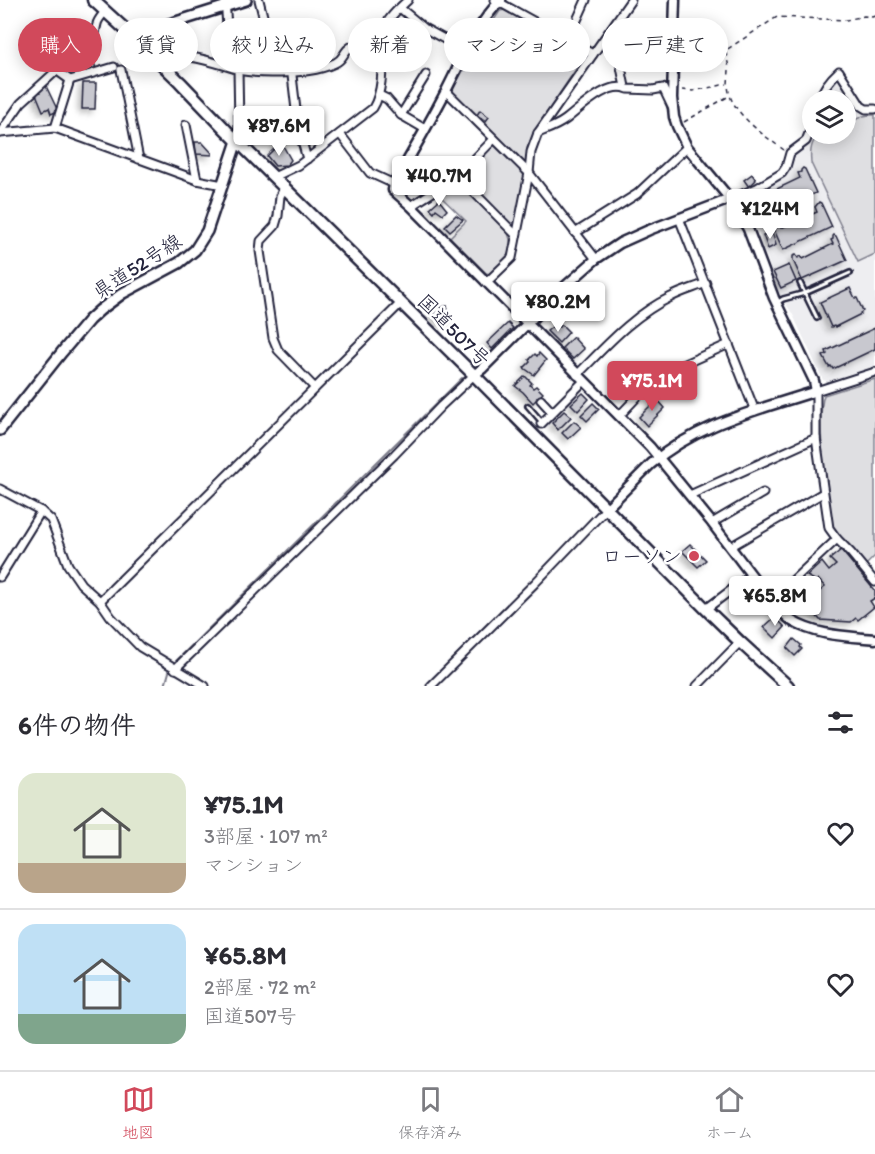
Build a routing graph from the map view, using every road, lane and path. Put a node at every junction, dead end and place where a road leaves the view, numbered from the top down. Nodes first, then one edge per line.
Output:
1 (246, 0) edge
2 (259, 0) edge
3 (408, 0) edge
4 (586, 0) edge
5 (631, 0) edge
6 (675, 0) edge
7 (498, 1) edge
8 (225, 3) edge
9 (101, 5) edge
10 (400, 8) junction
11 (875, 16) edge
12 (115, 18) edge
13 (184, 18) edge
14 (227, 18) edge
15 (264, 18) edge
16 (392, 18) edge
17 (486, 18) edge
18 (529, 18) edge
19 (578, 18) edge
20 (619, 18) edge
21 (444, 39) edge
22 (602, 41) edge
23 (348, 49) edge
24 (592, 54) joint
25 (336, 62) edge
26 (54, 72) edge
27 (59, 72) edge
28 (170, 72) edge
29 (234, 72) edge
30 (256, 72) edge
31 (292, 72) joint
32 (381, 72) edge
33 (456, 72) edge
34 (622, 72) edge
35 (426, 75) dead end
36 (70, 80) junction
37 (728, 84) junction
38 (625, 87) junction
39 (672, 87) junction
40 (823, 90) edge
41 (850, 90) edge
42 (446, 91) junction
43 (379, 94) junction
44 (730, 96) junction
45 (856, 99) edge
46 (672, 108) junction
47 (875, 109) edge
48 (401, 115) junction
49 (186, 124) dead end
50 (677, 126) junction
51 (56, 128) junction
52 (425, 129) junction
53 (0, 133) edge
54 (538, 133) junction
55 (340, 134) junction
56 (494, 139) junction
57 (237, 141) junction
58 (802, 144) edge
59 (687, 147) junction
60 (790, 153) junction
61 (139, 159) junction
62 (307, 159) junction
63 (529, 173) junction
64 (458, 176) junction
65 (274, 177) junction
66 (197, 180) junction
67 (394, 184) junction
68 (223, 185) junction
69 (285, 187) junction
70 (730, 199) junction
71 (411, 206) junction
72 (679, 218) junction
73 (575, 233) junction
74 (516, 235) junction
75 (596, 259) junction
76 (850, 273) dead end
77 (486, 283) junction
78 (706, 283) junction
79 (800, 283) dead end
80 (806, 293) junction
81 (401, 303) junction
82 (776, 303) junction
83 (817, 318) dead end
84 (528, 324) junction
85 (729, 344) junction
86 (875, 371) edge
87 (474, 375) junction
88 (581, 378) junction
89 (315, 388) junction
90 (816, 391) junction
91 (541, 400) dead end
92 (528, 406) dead end
93 (755, 411) junction
94 (552, 412) junction
95 (619, 416) junction
96 (541, 423) joint
97 (0, 430) edge
98 (816, 438) junction
99 (659, 457) junction
100 (0, 489) edge
101 (764, 493) dead end
102 (823, 493) junction
103 (690, 495) junction
104 (606, 509) junction
105 (41, 511) junction
106 (712, 523) junction
107 (837, 539) junction
108 (730, 547) junction
109 (751, 574) junction
110 (0, 578) edge
111 (875, 582) edge
112 (100, 601) junction
113 (771, 601) junction
114 (706, 609) junction
115 (875, 639) edge
116 (740, 642) junction
117 (175, 669) junction
118 (205, 686) edge
119 (431, 686) edge
120 (697, 686) edge
121 (788, 686) edge

1 - 8 main road
2 - 15 street
3 - 10 street
4 - 19 street
5 - 20 street
6 - 39 street
7 - 17 street
7 - 18 street
8 - 13 main road
8 - 14 street
9 - 12 highway, 国道507号
10 - 16 street
10 - 21 street
11 - 37 path
22 - 24 street
23 - 25 street
24 - 54 street
26 - 53 street
27 - 36 street
28 - 57 highway, 国道507号
29 - 57 street
30 - 31 street
31 - 62 street
32 - 43 street
33 - 42 street
34 - 38 street
35 - 48 street
36 - 51 street
36 - 61 street
37 - 39 path
37 - 44 path
38 - 46 street
38 - 54 street
39 - 46 street
40 - 41 street
42 - 52 street
42 - 56 street
43 - 48 street
43 - 55 street
44 - 50 path
44 - 60 path
45 - 47 street
46 - 50 street
48 - 52 street
49 - 66 street
50 - 59 street
51 - 53 street
51 - 61 street
52 - 67 street
54 - 63 street
55 - 62 street
55 - 67 street
56 - 63 street
56 - 64 street
57 - 65 highway, 国道507号
57 - 68 main road, 県道52号線
58 - 60 street
59 - 70 street
59 - 73 street
60 - 70 street
61 - 66 street
62 - 65 street
63 - 73 street
63 - 74 street
64 - 71 street
64 - 74 street
65 - 69 highway, 国道507号
66 - 68 street
67 - 71 street
68 - 97 main road, 県道52号線
69 - 81 highway, 国道507号
69 - 89 street
70 - 72 street
70 - 82 street
71 - 77 street
72 - 75 street
72 - 78 street
73 - 75 street
74 - 77 street
75 - 84 street
76 - 80 lane
77 - 84 street
78 - 85 street
78 - 88 street
79 - 80 lane
80 - 82 lane
80 - 83 lane
81 - 87 highway, 国道507号
81 - 89 street
82 - 90 street
84 - 87 street
84 - 88 street
85 - 93 street
85 - 95 street
86 - 90 street
87 - 104 highway, 国道507号
87 - 117 street
88 - 94 street
88 - 95 street
89 - 112 street
90 - 93 street
90 - 98 street
91 - 94 street
92 - 96 lane
93 - 99 street
94 - 96 street
95 - 99 street
98 - 102 street
98 - 103 street
99 - 103 street
99 - 104 street
100 - 105 street
101 - 106 street
102 - 107 street
102 - 108 street
103 - 106 street
104 - 114 highway, 国道507号
104 - 119 street
105 - 110 street
105 - 112 street
106 - 108 street
107 - 111 street
107 - 113 street
108 - 109 street
109 - 113 street
109 - 114 street
112 - 117 street
113 - 115 street
114 - 116 highway, 国道507号
116 - 120 street
116 - 121 highway, 国道507号
117 - 118 street

